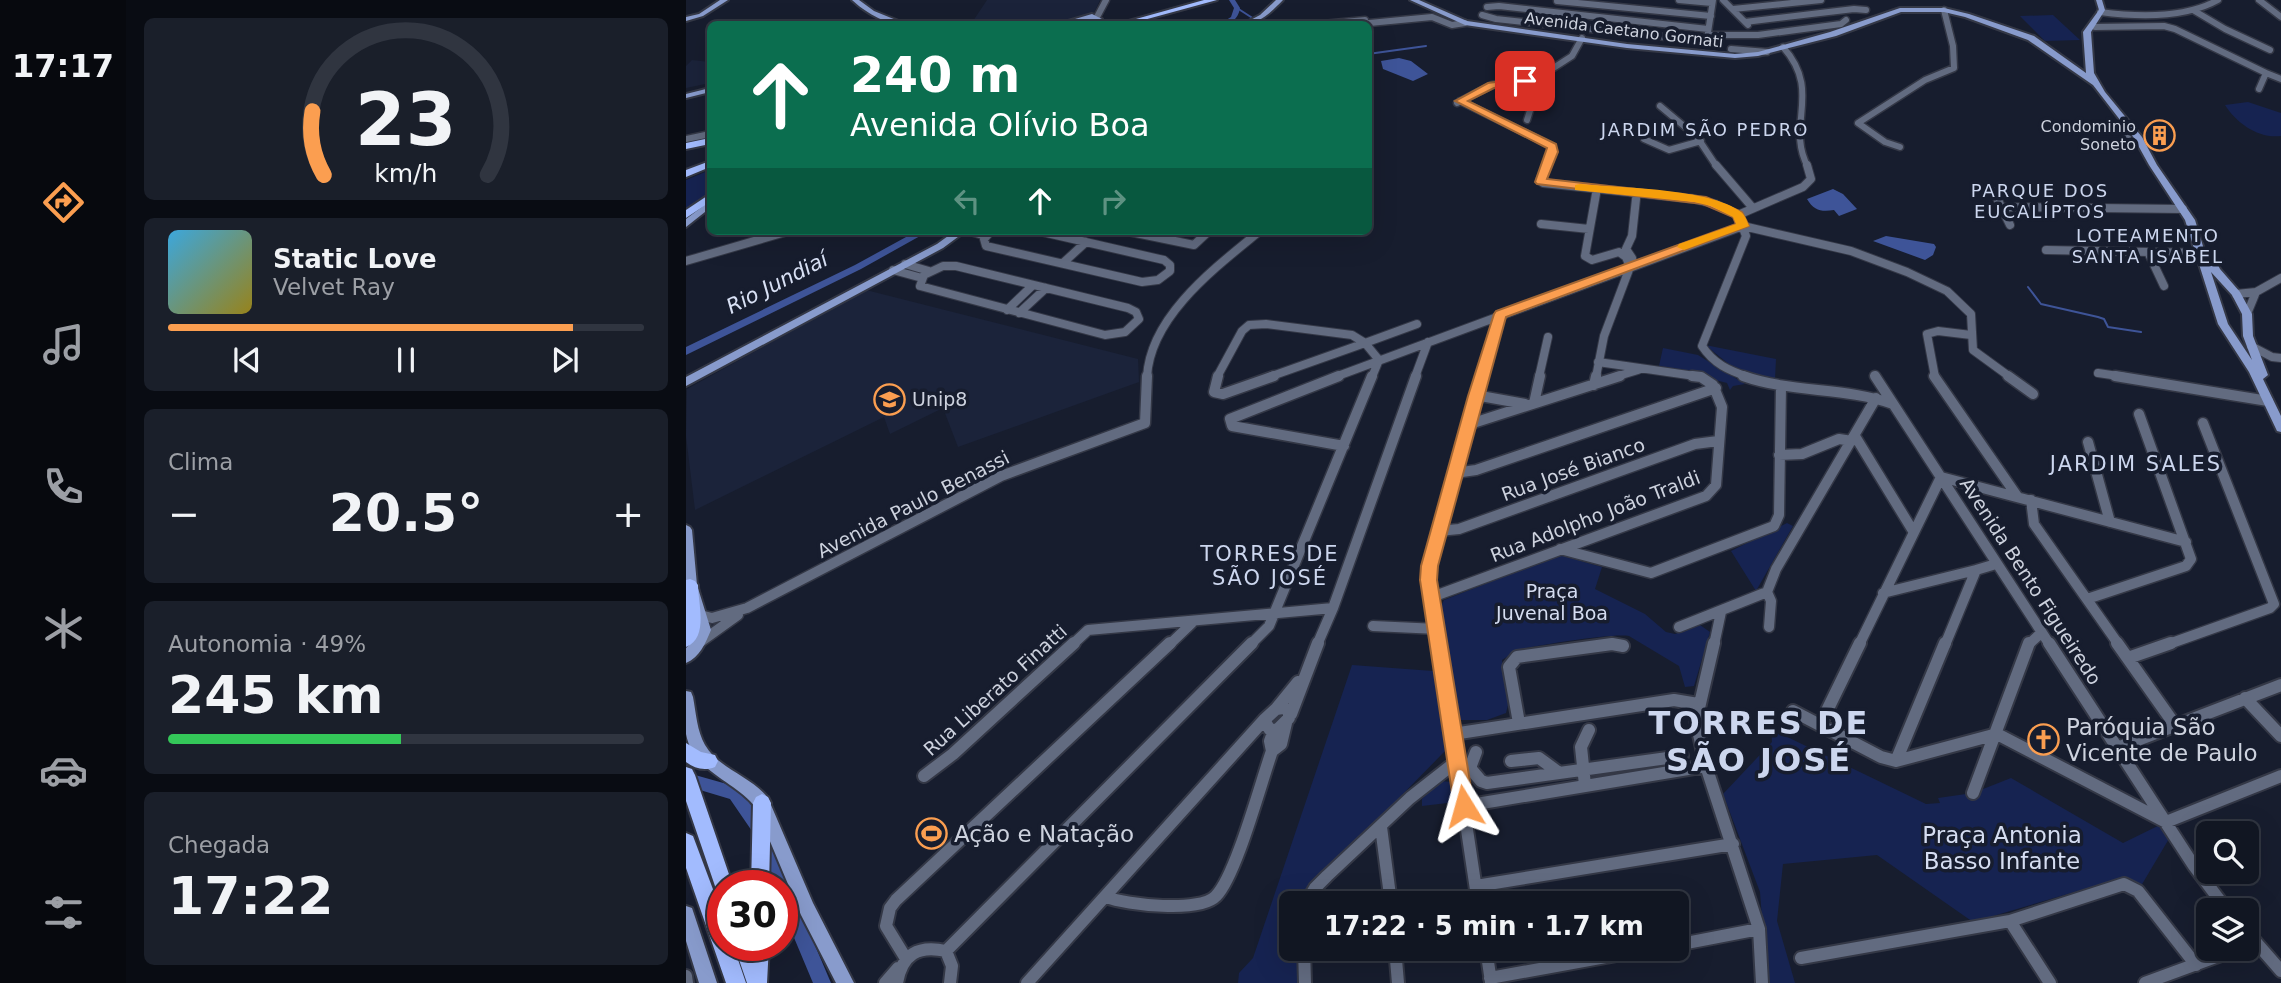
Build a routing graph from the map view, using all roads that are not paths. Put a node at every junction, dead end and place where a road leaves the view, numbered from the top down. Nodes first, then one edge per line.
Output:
1 (725, 0) edge
2 (855, 0) edge
3 (1106, 0) edge
4 (1200, 0) edge
5 (1213, 0) edge
6 (1280, 0) edge
7 (1406, 0) edge
8 (1679, 0) edge
9 (1723, 0) edge
10 (1821, 0) edge
11 (2218, 0) edge
12 (2259, 0) edge
13 (1416, 1) edge
14 (1557, 1) edge
15 (1713, 2) edge
16 (1617, 6) junction
17 (2103, 6) edge
18 (1487, 7) dead end
19 (1732, 9) junction
20 (1866, 10) dead end
21 (1944, 10) junction
22 (2193, 10) junction
23 (1482, 15) dead end
24 (1711, 16) junction
25 (1408, 17) junction
26 (2281, 17) edge
27 (1612, 18) junction
28 (686, 19) edge
29 (1092, 20) edge
30 (1446, 20) junction
31 (1846, 20) dead end
32 (894, 21) edge
33 (1122, 21) edge
34 (1133, 21) edge
35 (1252, 21) edge
36 (1359, 21) edge
37 (1372, 22) edge
38 (1745, 22) junction
39 (2095, 27) junction
40 (1608, 30) junction
41 (1708, 32) junction
42 (1756, 33) junction
43 (1733, 36) junction
44 (1582, 38) junction
45 (1783, 47) junction
46 (1731, 49) junction
47 (1746, 49) junction
48 (2270, 50) dead end
49 (1767, 52) junction
50 (1723, 55) junction
51 (2083, 69) junction
52 (2266, 73) junction
53 (1541, 76) junction
54 (2281, 79) edge
55 (2098, 83) junction
56 (2259, 89) dead end
57 (707, 91) edge
58 (686, 96) edge
59 (1660, 106) dead end
60 (1527, 120) dead end
61 (707, 138) edge
62 (1644, 139) dead end
63 (1701, 141) junction
64 (686, 143) edge
65 (1900, 147) dead end
66 (707, 166) edge
67 (686, 175) edge
68 (1994, 192) dead end
69 (1596, 194) dead end
70 (707, 199) edge
71 (1636, 199) dead end
72 (707, 206) edge
73 (1752, 207) junction
74 (2001, 207) junction
75 (2183, 209) junction
76 (686, 215) edge
77 (1738, 215) junction
78 (1541, 223) dead end
79 (686, 224) edge
80 (2010, 225) dead end
81 (1743, 226) junction
82 (1589, 229) junction
83 (775, 235) edge
84 (955, 235) edge
85 (987, 235) edge
86 (1055, 235) edge
87 (1145, 235) edge
88 (1205, 235) edge
89 (1255, 235) edge
90 (1086, 242) junction
91 (2046, 250) dead end
92 (1624, 251) junction
93 (2148, 252) junction
94 (2202, 253) junction
95 (686, 261) edge
96 (1063, 263) junction
97 (908, 264) junction
98 (1633, 265) junction
99 (929, 271) junction
100 (922, 278) junction
101 (2281, 278) edge
102 (1033, 285) junction
103 (2164, 286) dead end
104 (1046, 288) junction
105 (2256, 292) junction
106 (2236, 294) junction
107 (2214, 295) junction
108 (1007, 310) junction
109 (2220, 312) junction
110 (1020, 313) junction
111 (1500, 314) junction
112 (2247, 319) junction
113 (1416, 324) dead end
114 (1475, 324) junction
115 (766, 333) junction
116 (1971, 335) junction
117 (1548, 337) dead end
118 (1491, 341) junction
119 (1428, 342) junction
120 (1365, 343) junction
121 (2251, 346) junction
122 (1379, 360) junction
123 (2277, 361) edge
124 (1598, 362) junction
125 (708, 369) junction
126 (1642, 369) junction
127 (2260, 370) junction
128 (2098, 373) dead end
129 (686, 375) edge
130 (1875, 376) dead end
131 (686, 382) edge
132 (1594, 385) junction
133 (1781, 386) junction
134 (1716, 388) junction
135 (2033, 394) dead end
136 (1475, 396) junction
137 (1876, 398) junction
138 (2268, 401) junction
139 (1532, 404) junction
140 (1893, 404) junction
141 (2281, 413) edge
142 (2138, 414) dead end
143 (2203, 423) dead end
144 (1467, 425) junction
145 (2281, 428) edge
146 (1854, 439) junction
147 (1718, 442) junction
148 (2088, 442) dead end
149 (1344, 446) junction
150 (1779, 455) junction
151 (1455, 473) junction
152 (1941, 477) junction
153 (2017, 496) junction
154 (2031, 500) junction
155 (2110, 522) junction
156 (686, 530) edge
157 (1439, 531) junction
158 (1913, 531) junction
159 (1593, 535) junction
160 (2186, 542) junction
161 (1560, 549) junction
162 (1600, 561) junction
163 (1996, 564) junction
164 (1976, 570) junction
165 (690, 585) junction
166 (1767, 592) junction
167 (1883, 593) junction
168 (1432, 597) junction
169 (2087, 599) junction
170 (747, 608) junction
171 (1333, 608) junction
172 (1721, 612) junction
173 (1276, 613) junction
174 (700, 615) junction
175 (1194, 621) junction
176 (1373, 626) dead end
177 (1679, 627) dead end
178 (1769, 627) dead end
179 (1438, 629) junction
180 (2041, 633) junction
181 (695, 637) edge
182 (1623, 646) dead end
183 (686, 657) edge
184 (2128, 658) junction
185 (1303, 676) junction
186 (2281, 685) edge
187 (686, 697) edge
188 (2245, 698) junction
189 (1698, 704) junction
190 (1276, 709) junction
191 (1793, 711) dead end
192 (1288, 718) junction
193 (1519, 723) junction
194 (1820, 725) junction
195 (2175, 725) junction
196 (1269, 727) junction
197 (1589, 730) dead end
198 (1454, 734) junction
199 (1997, 734) junction
200 (2281, 736) edge
201 (2117, 748) junction
202 (686, 751) edge
203 (1272, 751) junction
204 (1476, 752) dead end
205 (1682, 756) dead end
206 (709, 761) junction
207 (1457, 761) junction
208 (1511, 761) dead end
209 (1896, 761) junction
210 (1706, 766) junction
211 (1582, 768) junction
212 (1558, 772) junction
213 (686, 775) edge
214 (924, 776) dead end
215 (2281, 776) edge
216 (1585, 785) junction
217 (1973, 793) dead end
218 (1464, 806) junction
219 (762, 808) junction
220 (2166, 821) junction
221 (1381, 827) junction
222 (686, 842) edge
223 (1733, 845) junction
224 (719, 870) edge
225 (760, 870) edge
226 (1476, 886) junction
227 (1313, 891) edge
228 (1390, 891) edge
229 (1477, 891) edge
230 (1106, 897) junction
231 (2218, 898) edge
232 (707, 900) edge
233 (686, 914) edge
234 (2010, 921) junction
235 (1759, 929) junction
236 (1689, 942) edge
237 (2259, 949) edge
238 (946, 951) junction
239 (1801, 958) dead end
240 (729, 961) edge
241 (750, 961) edge
242 (759, 961) edge
243 (1304, 961) edge
244 (1396, 961) edge
245 (1488, 961) edge
246 (1590, 961) edge
247 (2207, 961) edge
248 (902, 962) junction
249 (2196, 965) junction
250 (2281, 971) edge
251 (686, 976) edge
252 (1491, 981) edge
253 (687, 983) edge
254 (708, 983) edge
255 (736, 983) edge
256 (758, 983) edge
257 (845, 983) edge
258 (885, 983) edge
259 (897, 983) edge
260 (950, 983) edge
261 (1027, 983) edge
262 (1305, 983) edge
263 (1398, 983) edge
264 (1762, 983) edge
265 (2050, 983) edge
266 (2145, 983) edge

1 - 28 main road
2 - 32 main road
3 - 29 street
4 - 33 highway
5 - 34 highway
6 - 35 main road
7 - 13 main road, Avenida Caetano Gornati
8 - 15 street
9 - 19 street
10 - 19 street
11 - 22 street
12 - 26 street
13 - 30 main road, Avenida Caetano Gornati
14 - 16 street
15 - 24 street
16 - 24 street
16 - 27 street
17 - 22 street
17 - 39 main road
17 - 51 main road
18 - 27 street
19 - 38 street
20 - 38 street
21 - 45 main road, Avenida Caetano Gornati
21 - 51 main road, Avenida Caetano Gornati
21 - 65 street
22 - 48 street
23 - 40 street
24 - 41 street
25 - 30 street
25 - 36 street
25 - 37 street
27 - 40 street
27 - 41 street
30 - 44 main road, Avenida Caetano Gornati
31 - 42 street
38 - 42 street
39 - 52 street
39 - 55 main road
40 - 41 street
41 - 43 street
42 - 43 street
43 - 46 street
43 - 47 street
44 - 50 main road, Avenida Caetano Gornati
44 - 53 street
45 - 49 main road, Avenida Caetano Gornati
45 - 73 street
46 - 47 street
46 - 50 street
47 - 49 street
49 - 50 main road, Avenida Caetano Gornati
51 - 55 main road
52 - 54 street
52 - 56 street
53 - 60 street
53 - 77 street
55 - 75 main road
55 - 106 main road
57 - 58 main road
59 - 63 street
61 - 64 highway
62 - 63 street
63 - 73 street
66 - 67 highway
68 - 74 street
69 - 82 street
70 - 76 highway
71 - 92 street
72 - 79 main road
73 - 77 street
74 - 75 street
74 - 80 street
75 - 94 main road
77 - 81 street
78 - 82 street
81 - 98 street
81 - 116 street
81 - 133 street
82 - 92 street
83 - 95 street
84 - 97 main road
85 - 96 street
86 - 90 street
87 - 88 street
89 - 170 street, Avenida Paulo Benassi
90 - 96 street
90 - 96 street
91 - 93 street
92 - 98 street
93 - 94 street
93 - 103 street
94 - 107 main road
97 - 99 street
97 - 100 street
97 - 115 main road
97 - 115 main road
98 - 111 street
98 - 124 street
99 - 100 street
99 - 102 street
100 - 108 street
101 - 105 street
102 - 104 street
102 - 108 street
104 - 110 street
104 - 110 street
105 - 106 street
105 - 112 street
106 - 107 main road
106 - 112 main road
107 - 109 main road
108 - 110 street
109 - 112 main road
109 - 138 main road
111 - 114 street
111 - 118 street
112 - 121 main road
113 - 120 street
114 - 118 street
114 - 119 street
115 - 125 main road
116 - 135 street
116 - 153 street
117 - 139 street
118 - 136 street
119 - 122 street
119 - 171 street
120 - 120 street
120 - 122 street
121 - 123 street
121 - 127 main road
122 - 149 street
122 - 149 street
123 - 127 street
124 - 126 street
124 - 132 street
125 - 129 main road
125 - 131 main road
126 - 132 street
126 - 134 street
127 - 141 main road
128 - 138 street
130 - 140 street, Avenida Bento Figueiredo
132 - 139 street
133 - 137 street
133 - 150 street
134 - 147 street, Rua Adolpho João Traldi
134 - 151 street
136 - 139 street
136 - 144 street
137 - 140 street
137 - 146 street
138 - 145 main road
139 - 144 street
140 - 152 street, Avenida Bento Figueiredo
142 - 160 street
143 - 184 street
144 - 151 street
146 - 150 street
146 - 158 street
146 - 166 street
147 - 157 street, Rua José Bianco
147 - 159 street, Rua Adolpho João Traldi
148 - 155 street
149 - 173 street
150 - 162 street
151 - 157 street
152 - 153 street
152 - 158 street
152 - 163 street, Avenida Bento Figueiredo
153 - 154 street
154 - 155 street
154 - 169 street
155 - 160 street
156 - 165 main road
157 - 168 street
158 - 167 street
159 - 161 street, Rua Adolpho João Traldi
159 - 162 street
160 - 169 street
161 - 162 street
161 - 168 street, Rua Adolpho João Traldi
163 - 164 street
163 - 180 street, Avenida Bento Figueiredo
164 - 167 street
164 - 209 street
165 - 174 main road
165 - 181 highway
166 - 172 street
166 - 178 street
167 - 194 street
168 - 179 street
169 - 184 street
170 - 174 street, Avenida Paulo Benassi
170 - 181 street
171 - 173 street
171 - 185 street
172 - 177 street
172 - 189 street
173 - 175 street
173 - 238 street
174 - 181 main road
175 - 214 street, Rua Liberato Finatti
175 - 248 street
176 - 179 street
179 - 198 street
180 - 199 street
180 - 201 street, Avenida Bento Figueiredo
181 - 183 main road
182 - 193 street
184 - 195 street
185 - 190 street
185 - 192 street
186 - 188 street
187 - 206 main road
188 - 195 street
188 - 200 street
189 - 193 street
189 - 210 street
190 - 192 street
190 - 196 street
191 - 194 street
192 - 196 street
192 - 203 street
193 - 198 street
194 - 209 street
195 - 201 street
196 - 203 street
196 - 230 street
197 - 211 street
198 - 207 street
199 - 209 street
199 - 217 street
199 - 220 street
201 - 220 street, Avenida Bento Figueiredo
202 - 206 highway
203 - 230 street
204 - 212 street
205 - 211 street
206 - 219 main road
207 - 218 street
207 - 221 street
208 - 212 street
210 - 216 street
210 - 223 street
211 - 212 street
211 - 216 street
213 - 224 highway
215 - 220 street
216 - 218 street
218 - 226 street
219 - 225 highway
219 - 257 main road
220 - 231 street, Avenida Bento Figueiredo
221 - 227 street
221 - 228 street
222 - 232 highway
223 - 226 street
223 - 235 street
226 - 229 street
230 - 261 street
233 - 254 main road
234 - 239 street
234 - 249 street
234 - 265 street
235 - 236 street
235 - 264 street
237 - 250 street
238 - 248 street
238 - 260 street
240 - 255 highway
241 - 256 highway
242 - 256 highway
243 - 262 street
244 - 263 street
245 - 252 street
246 - 252 street
247 - 249 street
248 - 258 street
248 - 259 street
249 - 266 street
251 - 253 street

